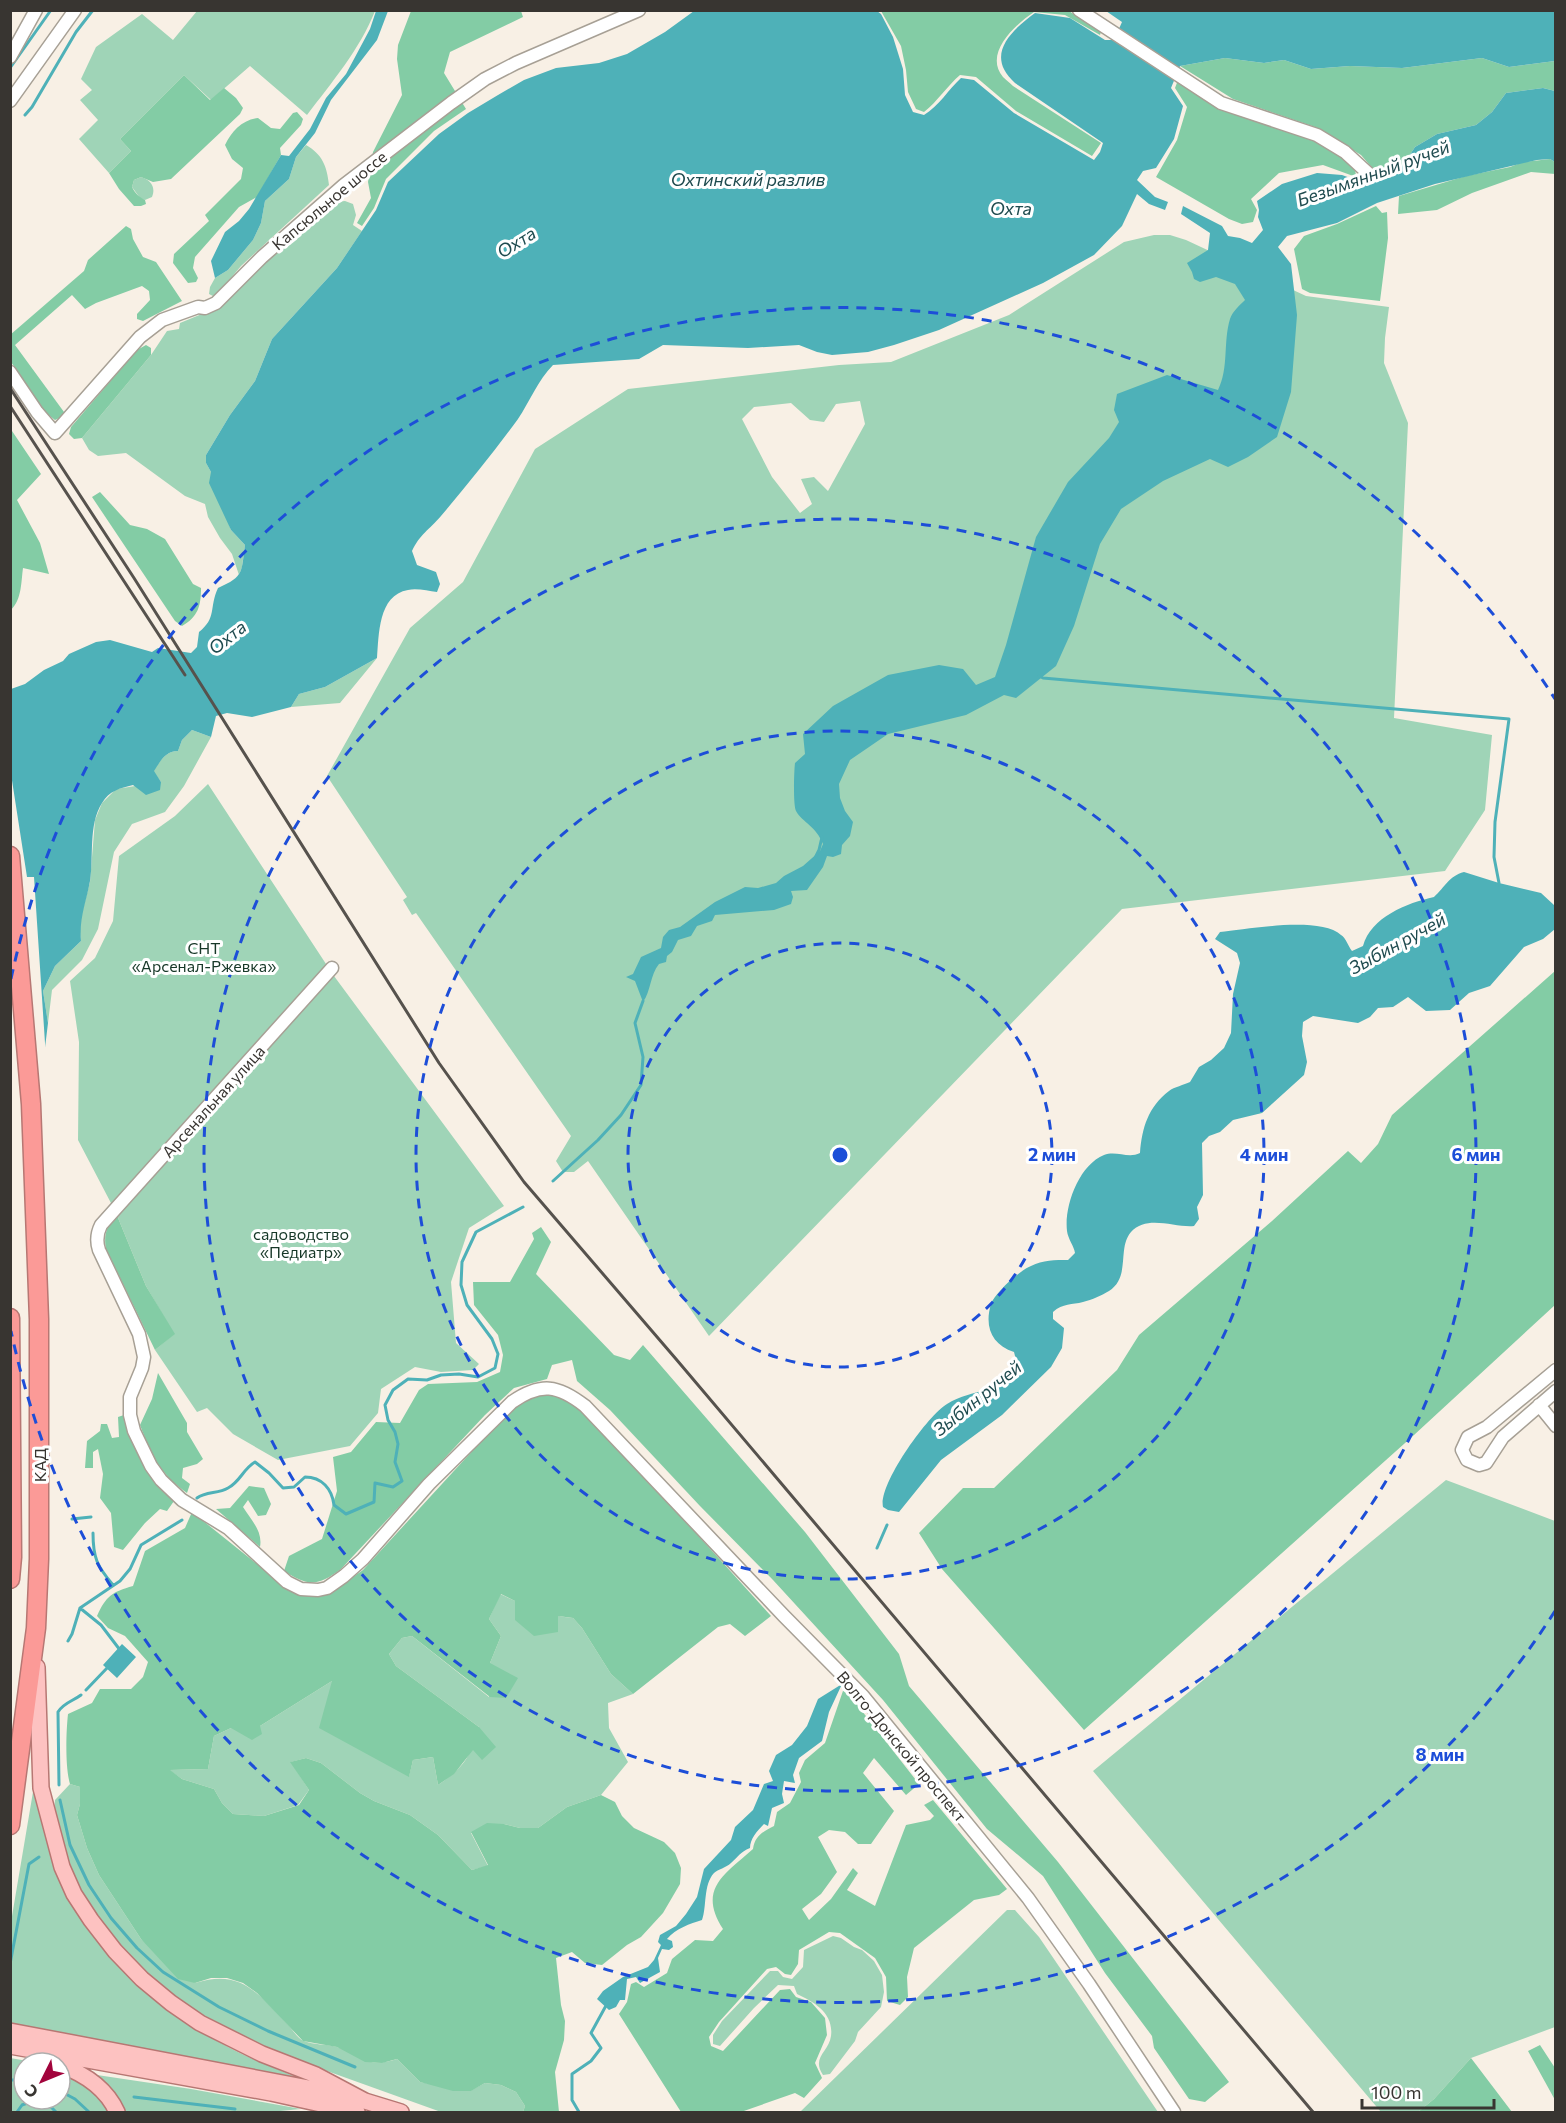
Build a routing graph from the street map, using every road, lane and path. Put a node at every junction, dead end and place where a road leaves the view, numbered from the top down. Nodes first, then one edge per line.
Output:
1 (36, 10) edge
2 (75, 10) edge
3 (639, 10) edge
4 (1079, 10) edge
5 (10, 57) edge
6 (10, 100) edge
7 (1370, 175) dead end
8 (10, 372) edge
9 (10, 856) edge
10 (332, 968) dead end
11 (10, 1318) edge
12 (1556, 1370) edge
13 (562, 1391) joint
14 (1556, 1391) edge
15 (1539, 1405) junction
16 (1556, 1426) edge
17 (10, 1579) edge
18 (36, 1628) junction
19 (10, 1824) edge
20 (10, 2031) edge
21 (10, 2046) edge
22 (72, 2071) edge
23 (361, 2107) edge
24 (117, 2112) edge
25 (401, 2112) edge
26 (1174, 2112) edge

1 - 5 street
2 - 6 street
3 - 8 street, Капсюльное шоссе
4 - 7 street
9 - 18 highway, КАД
10 - 13 street, Арсенальная улица
11 - 17 highway, КАД
12 - 15 street
13 - 26 street, Волго-Донской проспект
14 - 15 street
15 - 16 street
18 - 19 highway, КАД
18 - 23 main road
20 - 23 main road
21 - 23 main road
22 - 24 main road
23 - 25 main road

